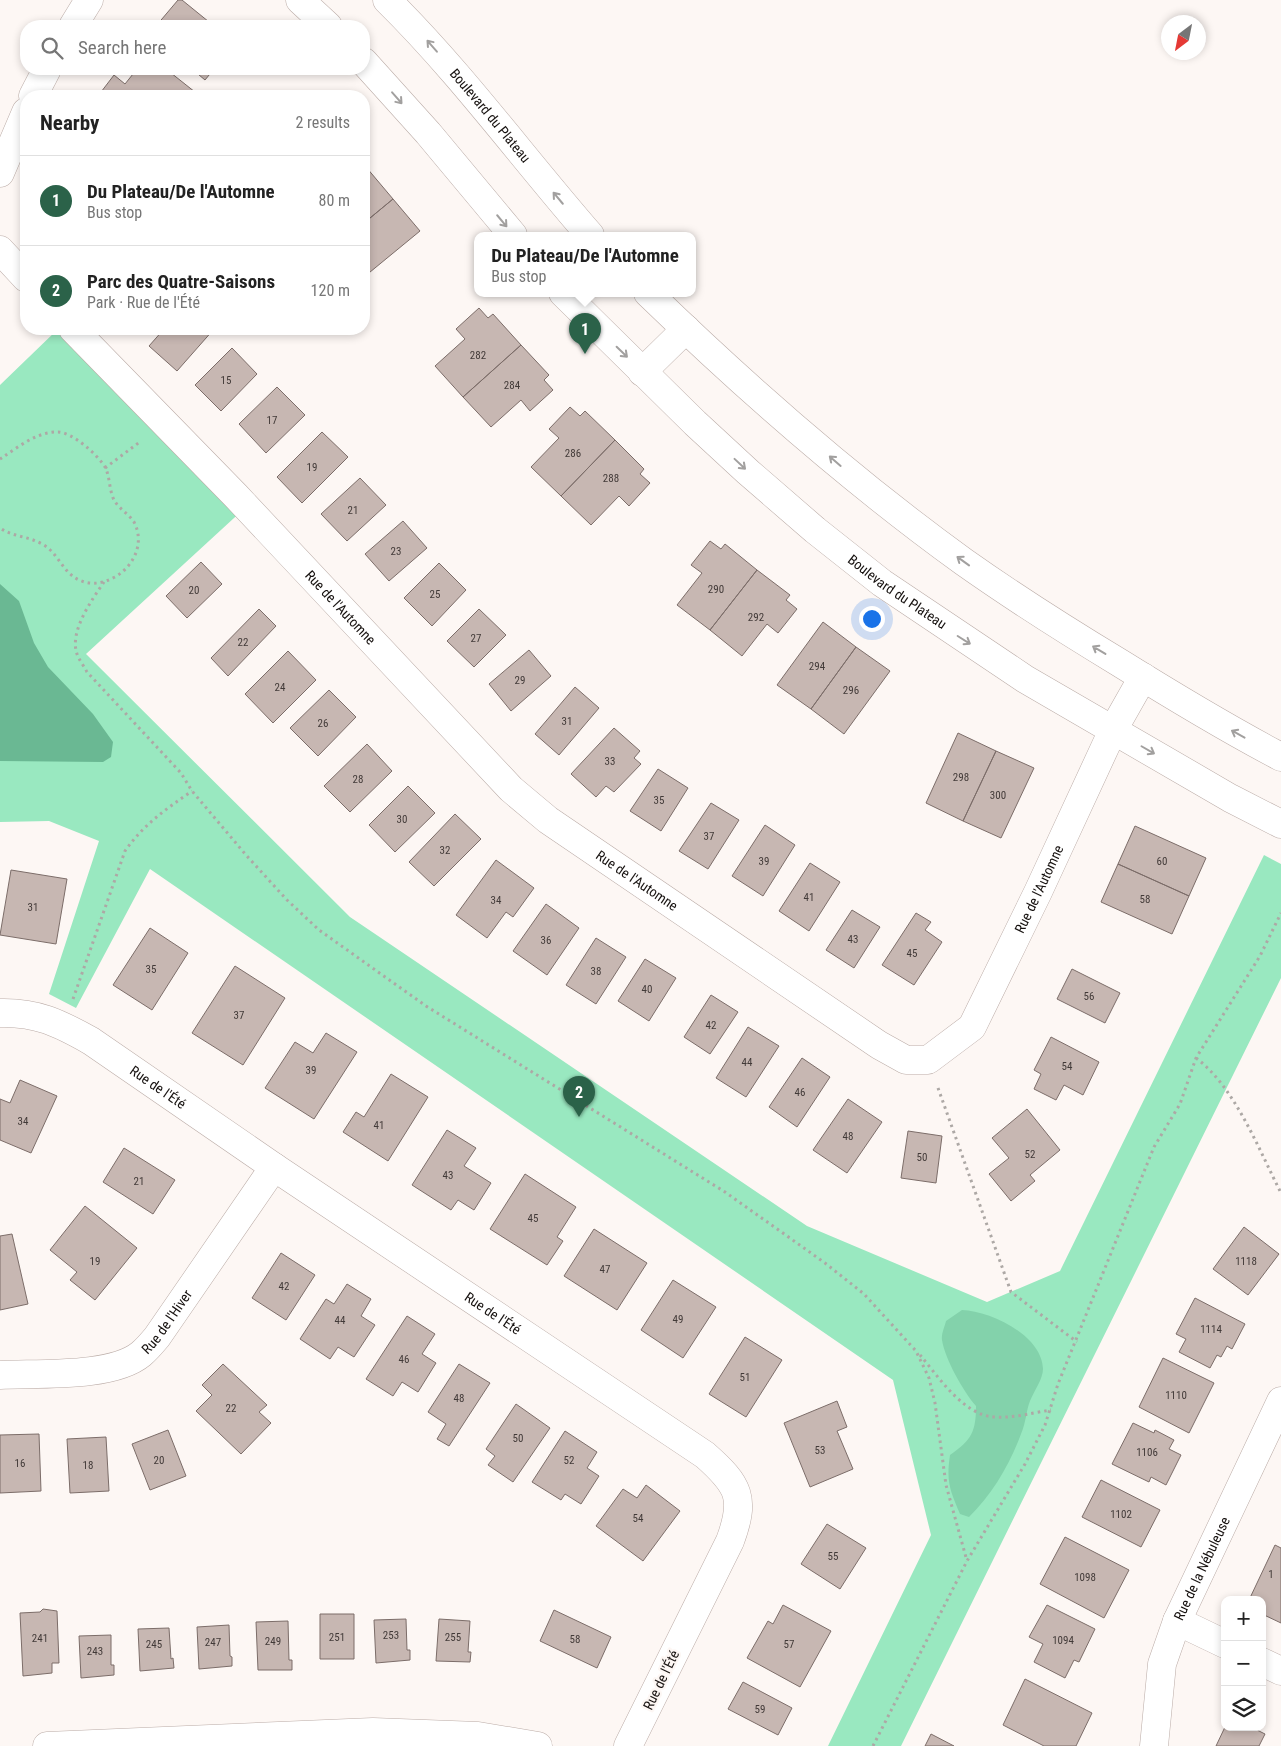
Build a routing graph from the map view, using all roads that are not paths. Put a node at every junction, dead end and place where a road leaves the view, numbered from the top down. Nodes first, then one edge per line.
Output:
1 (89, 0) edge
2 (300, 0) edge
3 (387, 0) edge
4 (77, 20) edge
5 (322, 20) edge
6 (370, 69) edge
7 (44, 75) edge
8 (36, 90) edge
9 (20, 126) edge
10 (0, 173) edge
11 (510, 232) edge
12 (588, 232) edge
13 (0, 250) edge
14 (20, 272) edge
15 (567, 297) edge
16 (652, 297) edge
17 (686, 329) junction
18 (79, 335) edge
19 (642, 372) junction
20 (1143, 677) junction
21 (1113, 730) junction
22 (1281, 758) edge
23 (1281, 824) edge
24 (0, 1013) edge
25 (274, 1168) junction
26 (0, 1375) edge
27 (1281, 1401) edge
28 (1177, 1621) junction
29 (1221, 1642) edge
30 (1266, 1664) edge
31 (1281, 1671) edge
32 (47, 1746) edge
33 (538, 1746) edge
34 (628, 1746) edge
35 (1154, 1746) edge

1 - 4 street
2 - 5 street
12 -> 3 street, Boulevard du Plateau
6 -> 11 street
7 - 8 street
9 - 10 street
13 - 14 street
15 -> 19 street, Boulevard du Plateau
16 - 17 street
17 - 19 street
20 -> 17 street
18 - 21 street, Rue de l'Automne
19 -> 21 street, Boulevard du Plateau
20 - 21 street, Rue de l'Automne
22 -> 20 street
21 -> 23 street, Boulevard du Plateau
24 - 25 street, Rue de l'Été
25 - 26 street, Rue de l'Hiver
25 - 34 street, Rue de l'Été
27 - 28 street, Rue de la Nébuleuse
28 - 29 street
28 - 35 street, Rue de la Nébuleuse
30 - 31 street
32 - 33 street

